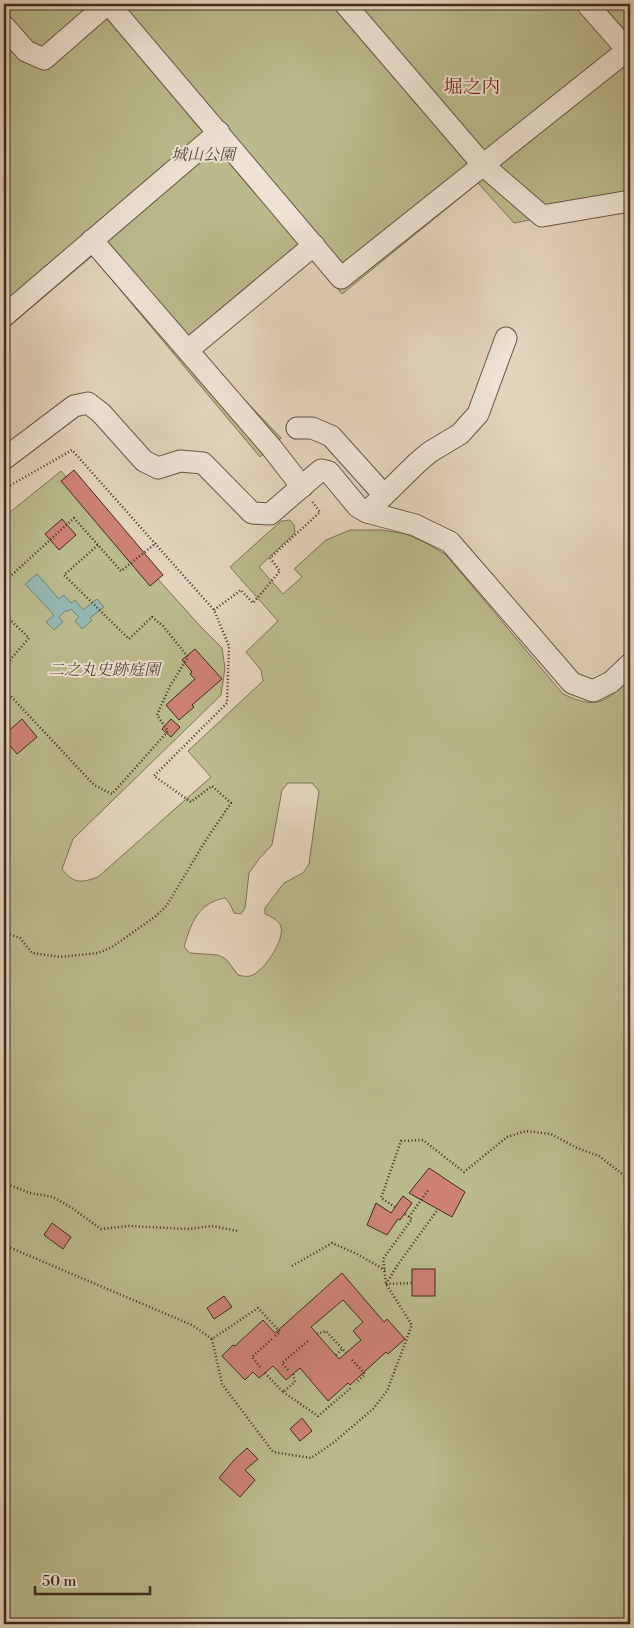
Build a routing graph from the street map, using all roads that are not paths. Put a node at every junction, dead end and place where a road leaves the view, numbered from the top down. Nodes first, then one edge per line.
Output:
1 (108, 4) edge
2 (345, 4) edge
3 (587, 4) edge
4 (4, 26) edge
5 (629, 50) edge
6 (219, 132) junction
7 (483, 165) junction
8 (630, 201) edge
9 (92, 240) junction
10 (314, 245) junction
11 (4, 316) edge
12 (506, 338) dead end
13 (188, 350) junction
14 (297, 428) dead end
15 (4, 459) edge
16 (302, 487) junction
17 (384, 495) junction
18 (367, 512) junction
19 (630, 664) edge

1 - 4 street
1 - 6 street
2 - 7 street
3 - 5 street
5 - 7 street
6 - 9 street
6 - 10 street
7 - 8 street
7 - 10 street
9 - 11 street
9 - 13 street
10 - 13 street
12 - 17 street
13 - 16 street
14 - 17 street
15 - 16 street
16 - 18 street
17 - 18 street
18 - 19 street

